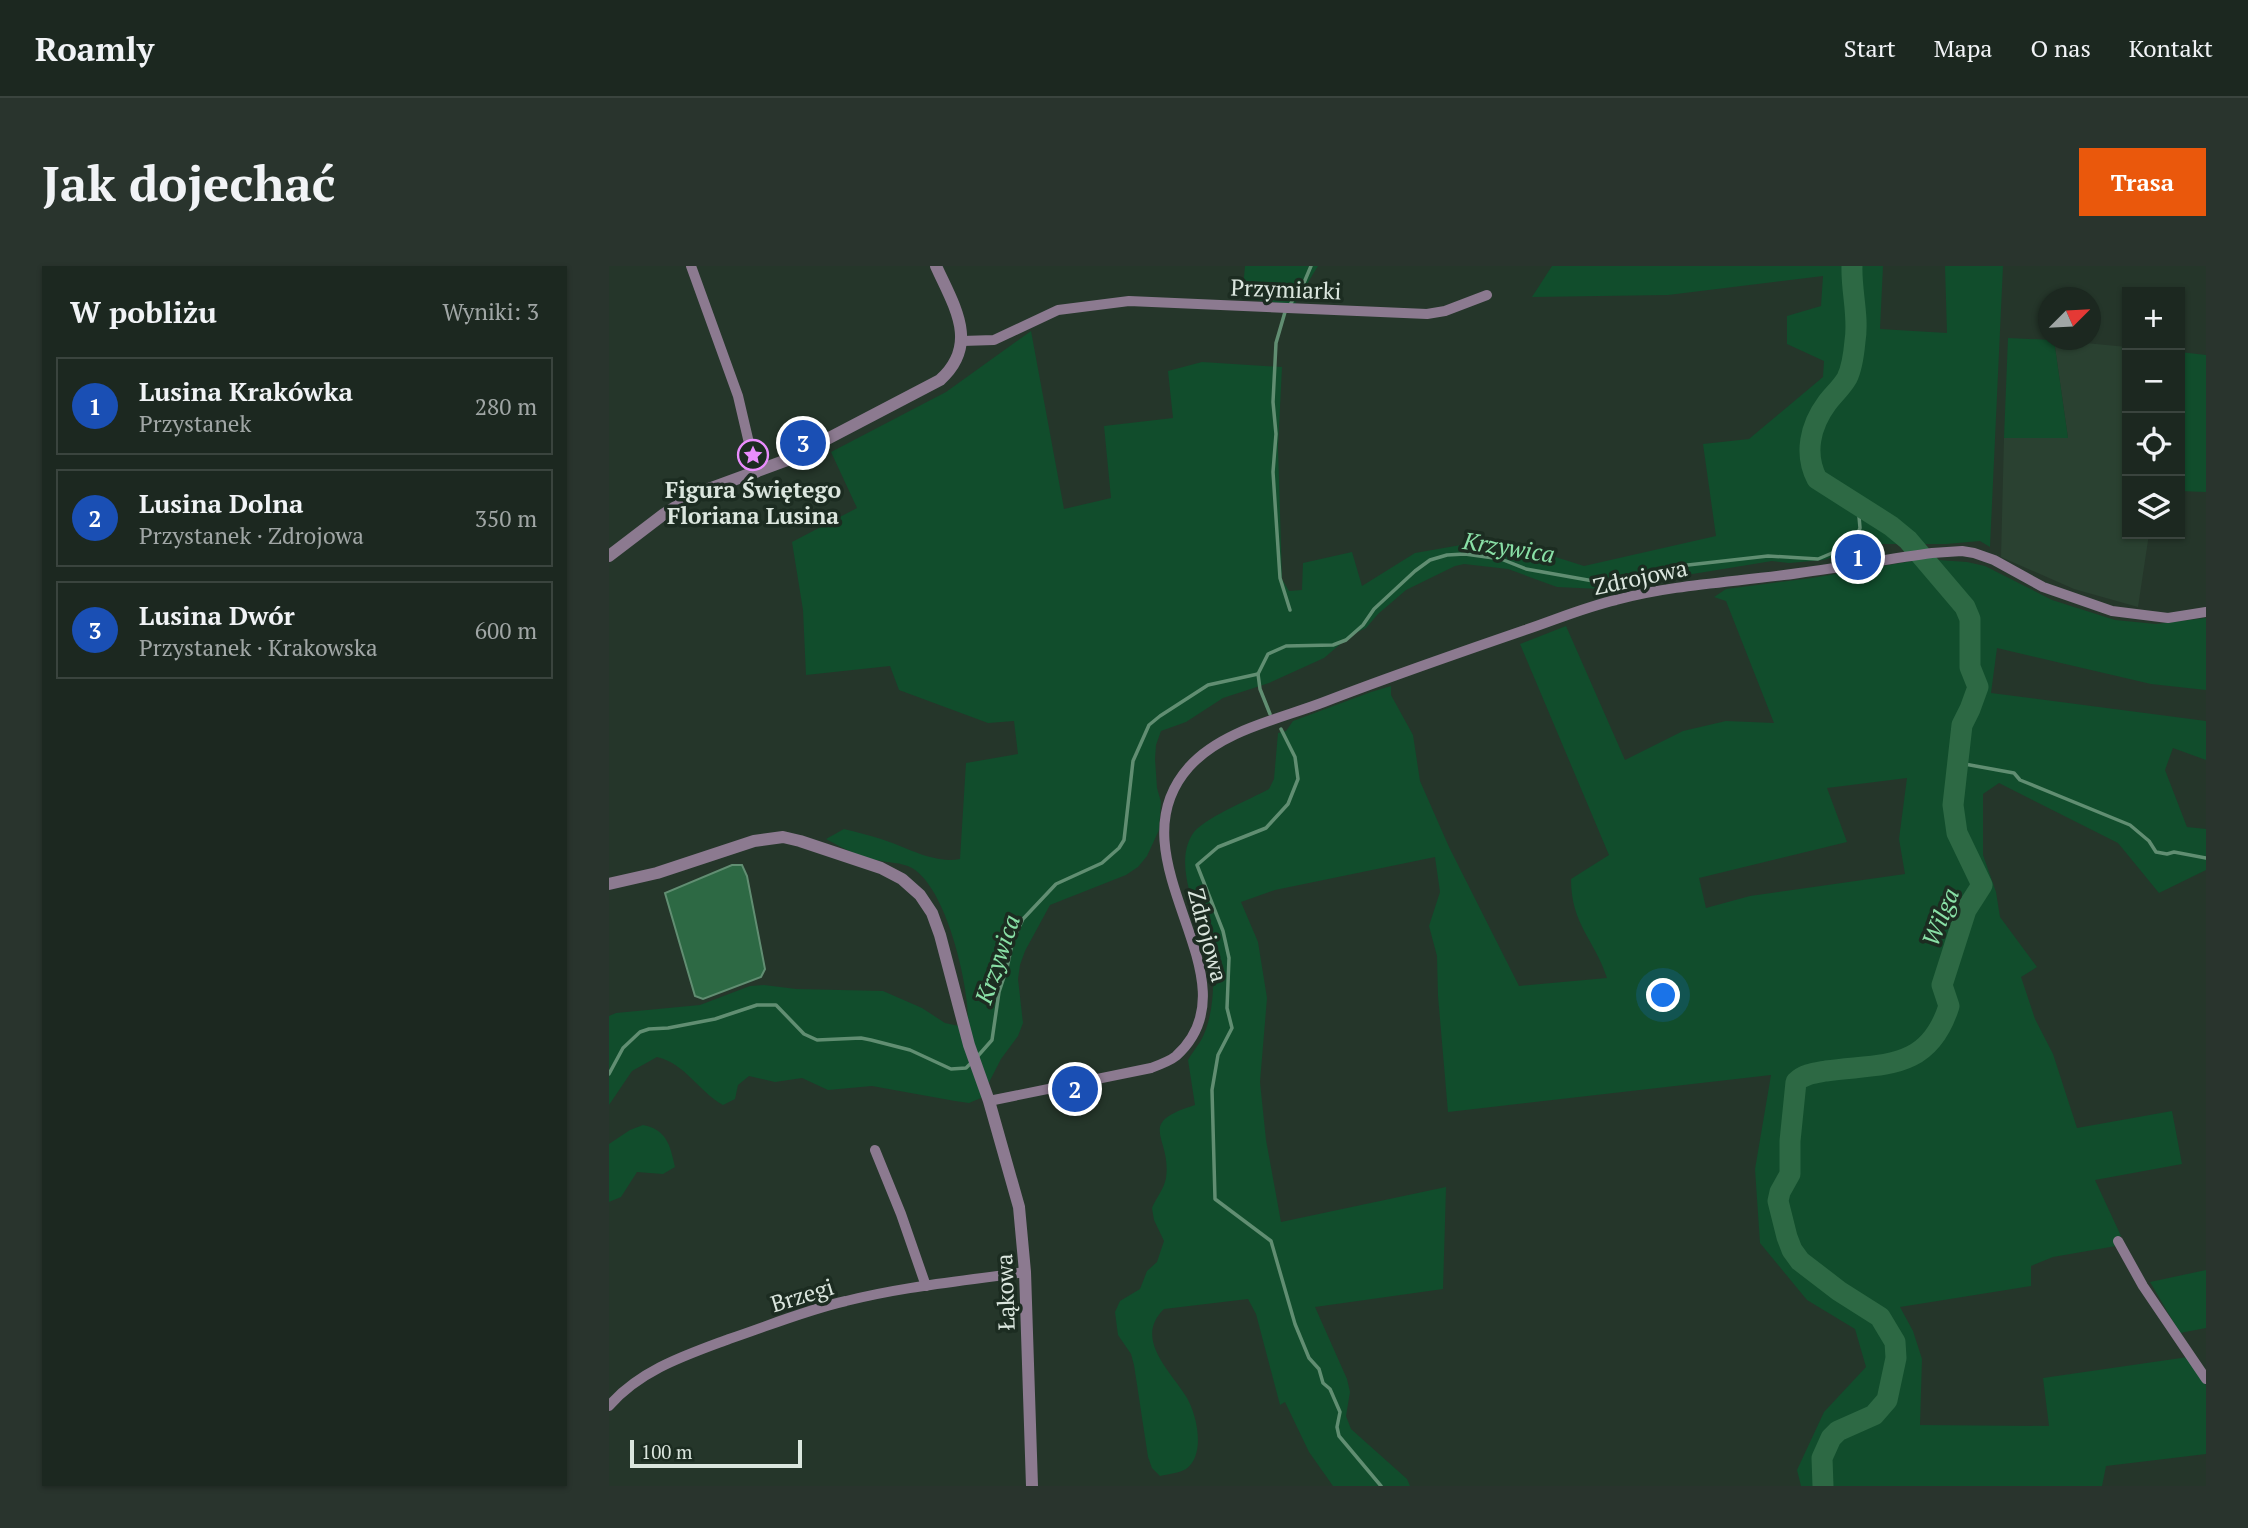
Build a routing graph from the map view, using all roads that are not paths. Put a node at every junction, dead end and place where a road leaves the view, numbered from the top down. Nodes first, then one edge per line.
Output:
1 (691, 266) edge
2 (936, 266) edge
3 (1487, 295) dead end
4 (962, 341) junction
5 (756, 473) junction
6 (609, 556) edge
7 (2206, 612) edge
8 (609, 884) edge
9 (989, 1101) junction
10 (875, 1150) dead end
11 (2118, 1241) dead end
12 (1025, 1272) junction
13 (926, 1286) junction
14 (2206, 1380) edge
15 (609, 1406) edge
16 (1033, 1486) edge

1 - 5 street
2 - 4 street
3 - 4 street, Przymiarki
4 - 5 street
5 - 6 street
7 - 9 street, Zdrojowa
8 - 9 street
9 - 12 street, Łąkowa
10 - 13 street
11 - 14 street
12 - 13 street, Brzegi
12 - 16 street, Łąkowa
13 - 15 street, Brzegi

